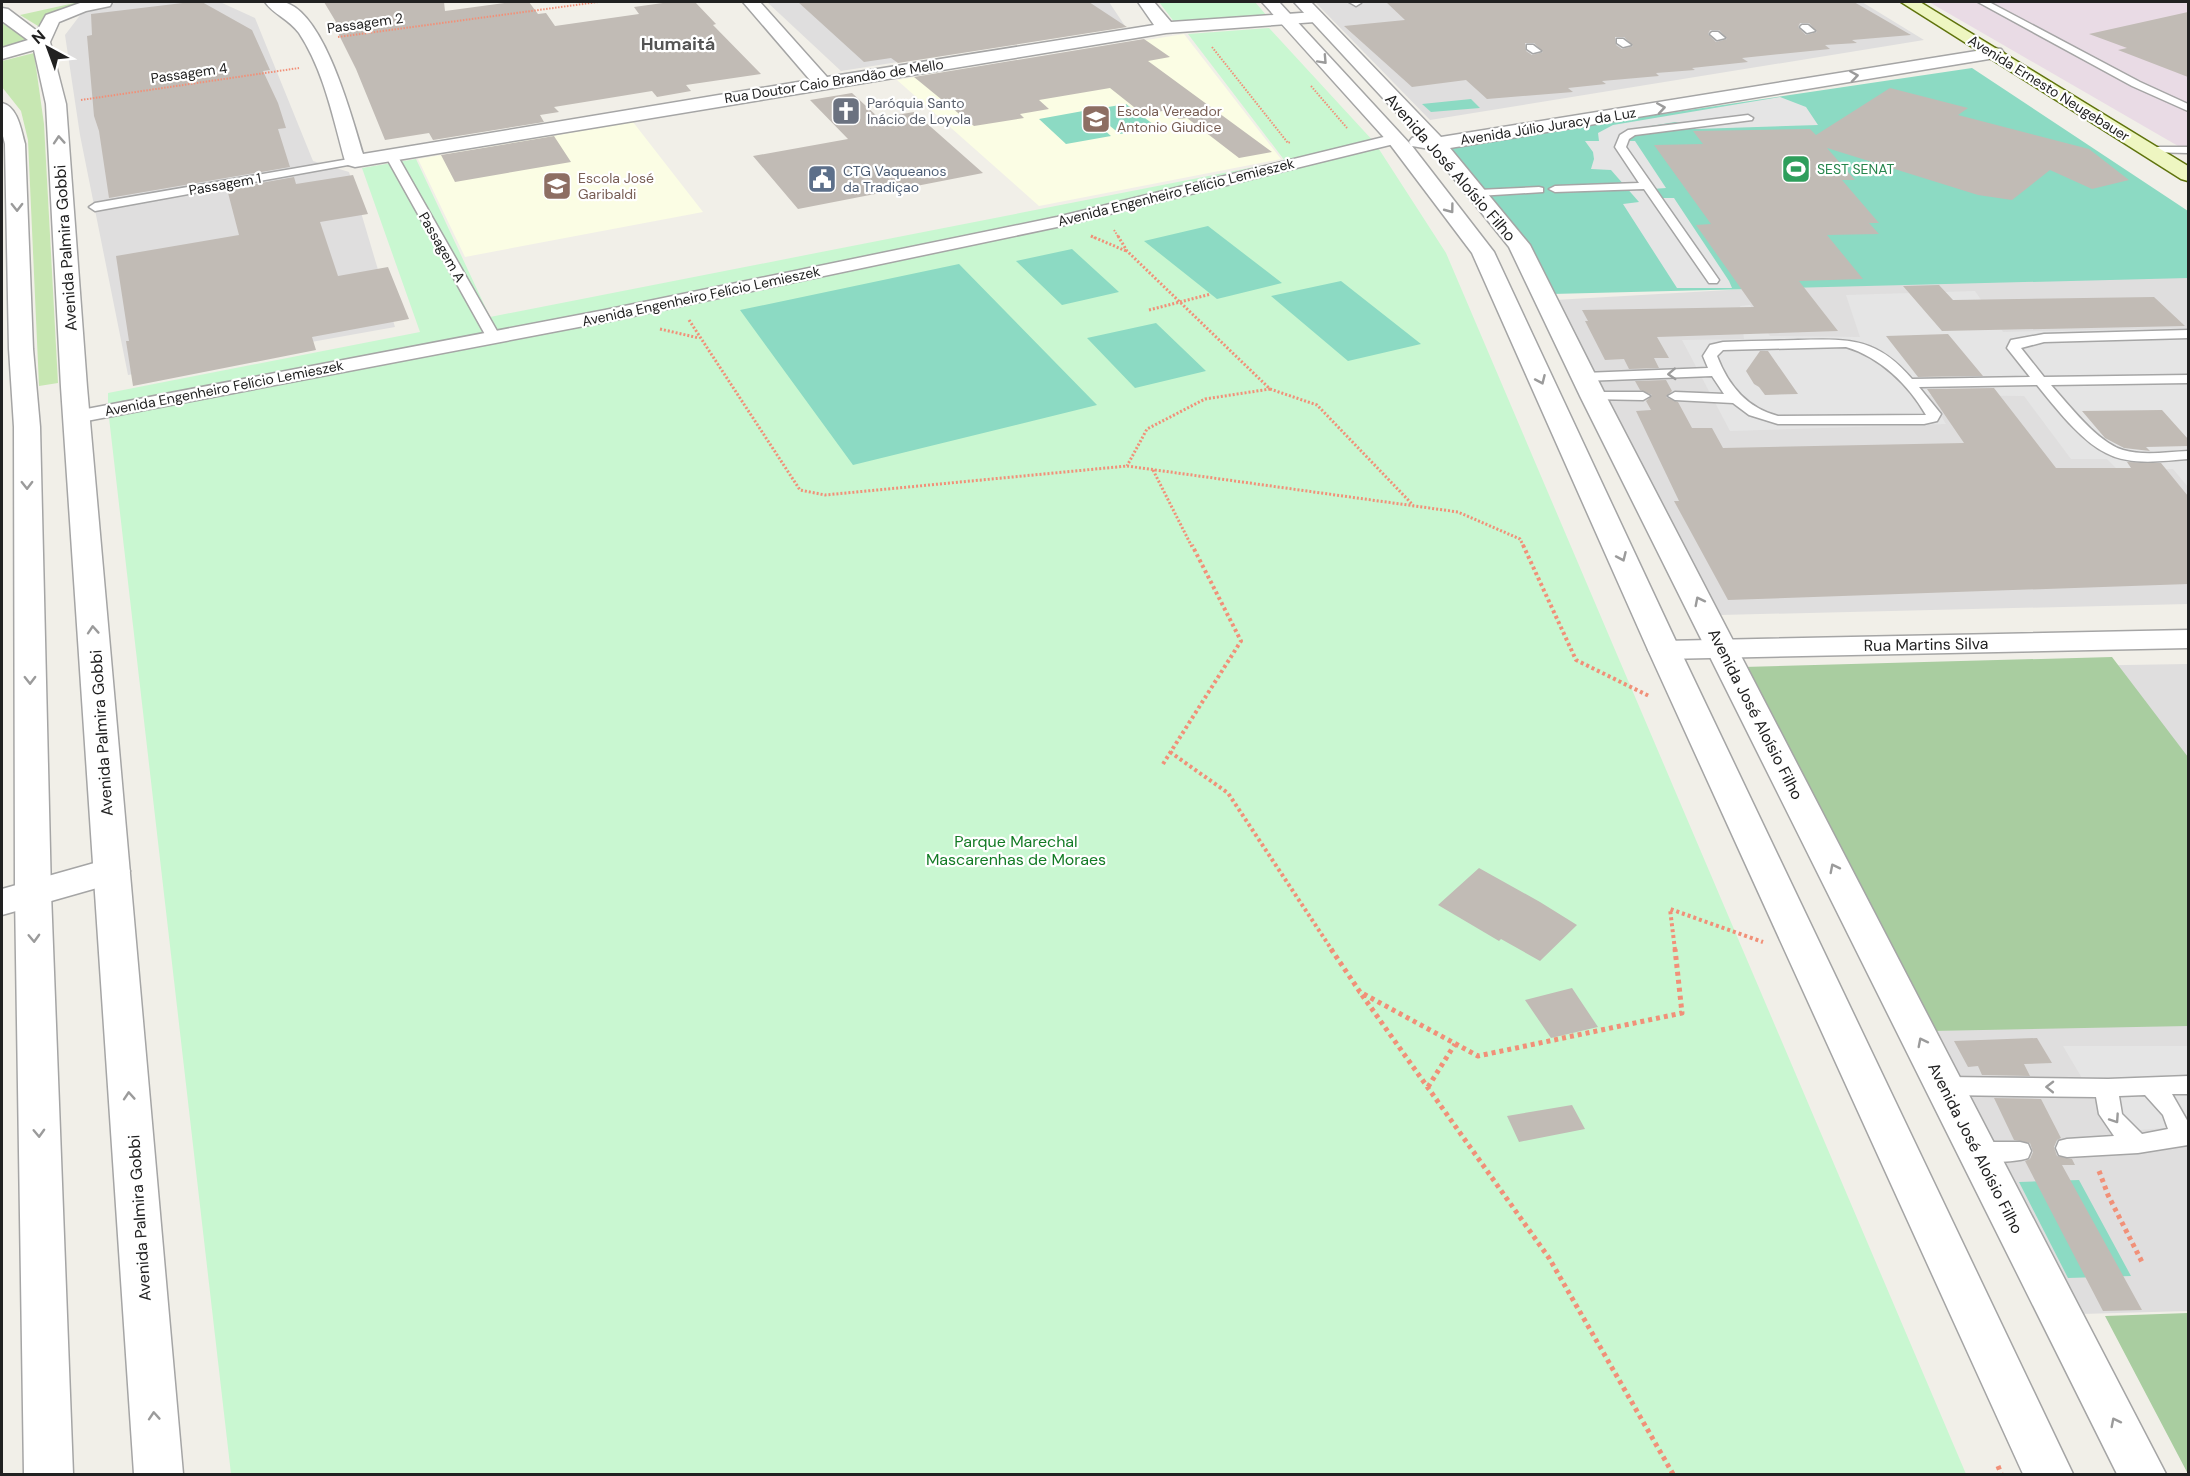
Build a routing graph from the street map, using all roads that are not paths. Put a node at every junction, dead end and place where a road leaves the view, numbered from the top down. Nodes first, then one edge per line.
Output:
1 (104, 2) edge
2 (273, 2) edge
3 (751, 2) edge
4 (1146, 2) edge
5 (1909, 2) edge
6 (1983, 2) edge
7 (25, 9) dead end
8 (1293, 10) edge
9 (2, 14) edge
10 (1172, 28) junction
11 (1975, 41) junction
12 (41, 42) junction
13 (1995, 53) junction
14 (2, 54) edge
15 (822, 83) junction
16 (2188, 108) edge
17 (2, 110) edge
18 (1748, 118) dead end
19 (1419, 138) junction
20 (2150, 150) junction
21 (2188, 150) edge
22 (392, 155) junction
23 (356, 161) junction
24 (2188, 176) edge
25 (1645, 186) junction
26 (1556, 189) dead end
27 (1539, 190) dead end
28 (1478, 193) junction
29 (96, 207) dead end
30 (1713, 280) dead end
31 (2188, 334) edge
32 (494, 338) junction
33 (1715, 372) junction
34 (2041, 380) junction
35 (2188, 380) edge
36 (1908, 383) junction
37 (1588, 386) junction
38 (1643, 396) dead end
39 (1675, 396) dead end
40 (1736, 399) junction
41 (40, 409) edge
42 (2188, 455) edge
43 (2188, 639) edge
44 (1724, 649) junction
45 (1664, 650) junction
46 (112, 871) junction
47 (17, 897) edge
48 (2188, 1085) edge
49 (1944, 1086) junction
50 (2150, 1086) junction
51 (2108, 1088) junction
52 (2184, 1136) edge
53 (2138, 1144) junction
54 (2067, 1148) dead end
55 (1977, 1151) junction
56 (2020, 1151) dead end
57 (49, 1474) edge
58 (159, 1474) edge
59 (2048, 1474) edge
60 (2142, 1474) edge

1 - 12 street
2 - 23 street
3 - 15 street
4 - 10 street
5 - 11 main road, Avenida Ernesto Neugebauer
6 - 16 lane
7 - 9 street
8 - 10 street, Rua Doutor Caio Brandão de Mello
8 - 19 street, Avenida José Aloísio Filho
9 - 12 street
10 - 15 street, Rua Doutor Caio Brandão de Mello
11 - 13 main road, Avenida Ernesto Neugebauer
11 - 19 street, Avenida Júlio Juracy da Luz
12 - 14 street
41 -> 12 street, Avenida Palmira Gobbi
19 -> 13 street, Avenida Júlio Juracy da Luz
13 - 20 main road, Avenida Ernesto Neugebauer
15 - 22 street, Rua Doutor Caio Brandão de Mello
17 -> 41 street, Avenida Palmira Gobbi
18 - 25 lane
19 - 28 street, Avenida José Aloísio Filho
19 - 32 street, Avenida Engenheiro Felício Lemieszek
19 -> 45 street, Avenida José Aloísio Filho
20 - 21 lane
20 - 24 main road, Avenida Ernesto Neugebauer
22 - 23 street, Rua Doutor Caio Brandão de Mello
22 - 32 lane, Passagem A
23 - 29 lane, Passagem 1
25 - 26 lane
25 - 30 lane
27 - 28 lane
28 - 37 street, Avenida José Aloísio Filho
31 - 34 lane
32 - 41 street, Avenida Engenheiro Felício Lemieszek
33 - 36 lane
33 -> 37 lane
33 - 40 lane
34 - 35 lane
34 - 36 lane
34 - 42 lane
36 - 40 lane
37 - 38 lane
44 -> 37 street, Avenida José Aloísio Filho
39 - 40 lane
46 -> 41 street, Avenida Palmira Gobbi
41 -> 47 street, Avenida Palmira Gobbi
43 - 44 street, Rua Martins Silva
44 - 45 street, Rua Martins Silva
49 -> 44 street, Avenida José Aloísio Filho
45 - 59 street, Avenida José Aloísio Filho
46 - 47 street
58 -> 46 street, Avenida Palmira Gobbi
47 -> 57 street, Avenida Palmira Gobbi
48 - 50 lane
51 -> 49 lane
49 - 55 street, Avenida José Aloísio Filho
50 - 51 lane
50 - 52 lane
51 -> 53 lane
52 - 53 lane
53 - 54 lane
55 - 56 lane
60 -> 55 street, Avenida José Aloísio Filho

